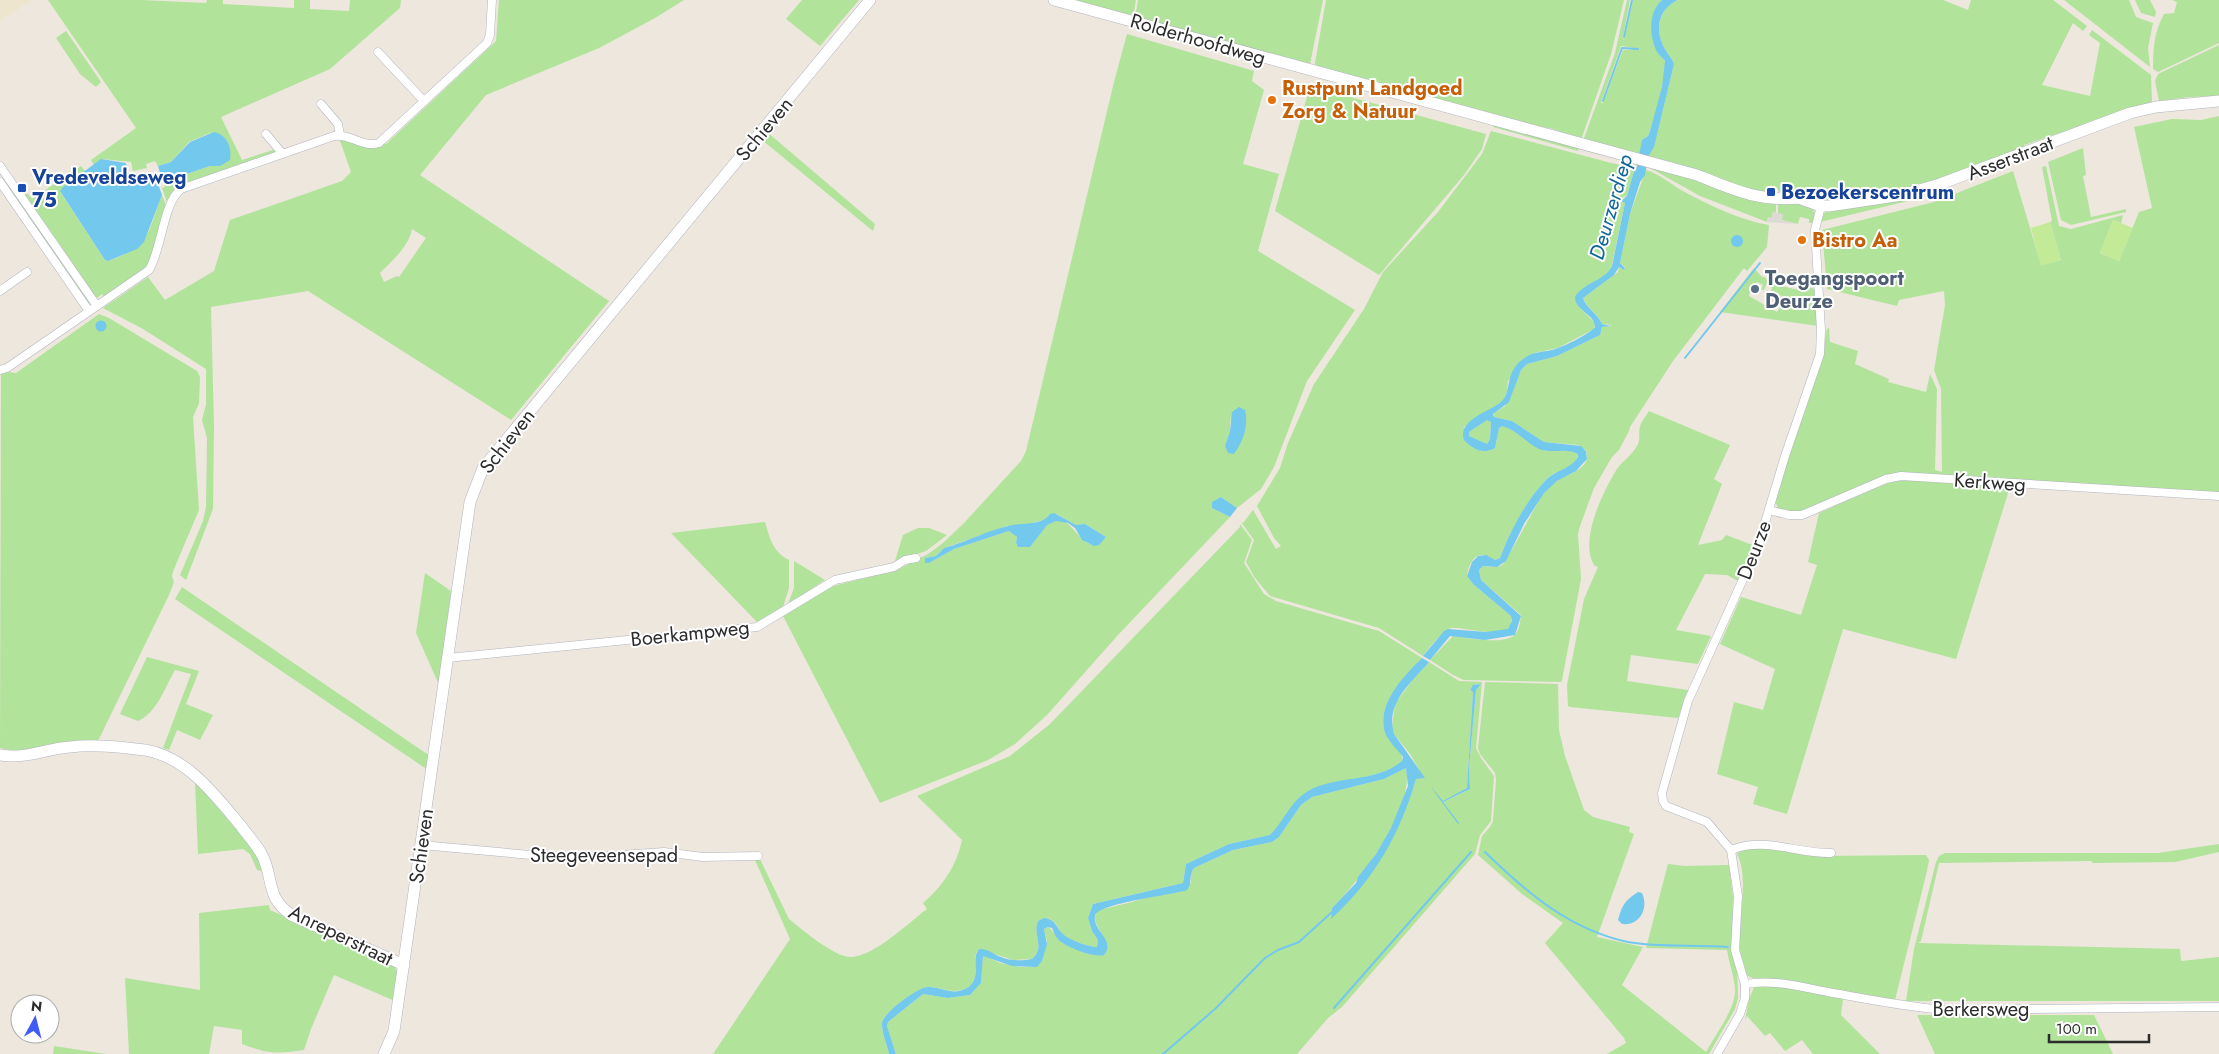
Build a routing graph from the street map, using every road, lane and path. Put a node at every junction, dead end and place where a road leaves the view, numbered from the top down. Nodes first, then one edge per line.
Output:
1 (492, 0) edge
2 (870, 0) edge
3 (1054, 0) edge
4 (378, 52) dead end
5 (424, 101) junction
6 (2219, 101) edge
7 (321, 104) dead end
8 (266, 134) dead end
9 (340, 134) junction
10 (282, 154) junction
11 (1656, 164) joint
12 (0, 166) edge
13 (0, 182) edge
14 (1821, 206) junction
15 (27, 272) dead end
16 (0, 291) edge
17 (97, 306) junction
18 (89, 311) junction
19 (0, 370) edge
20 (2219, 496) edge
21 (1770, 510) junction
22 (916, 558) dead end
23 (448, 658) junction
24 (0, 755) edge
25 (421, 845) junction
26 (1731, 850) junction
27 (1831, 853) dead end
28 (758, 856) dead end
29 (404, 965) junction
30 (1745, 984) junction
31 (2219, 1007) edge
32 (384, 1054) edge
33 (1717, 1054) edge

1 - 5 street
2 - 23 street, Schieven
3 - 11 street, Rolderhoofdweg
4 - 5 street
5 - 9 street
6 - 14 street, Asserstraat
7 - 9 street
8 - 10 street
9 - 10 street
10 - 17 street
11 - 14 street, Asserstraat
12 - 17 street
13 - 18 street
14 - 21 street, Deurze
15 - 16 street
17 - 18 street
18 - 19 street
20 - 21 street, Kerkweg
21 - 26 street, Deurze
22 - 23 street, Boerkampweg
23 - 25 street, Schieven
24 - 29 street, Anreperstraat
25 - 28 street, Steegeveensepad
25 - 29 street, Schieven
26 - 27 street
26 - 30 street
29 - 32 street, Schieven
30 - 31 street, Berkersweg
30 - 33 street

